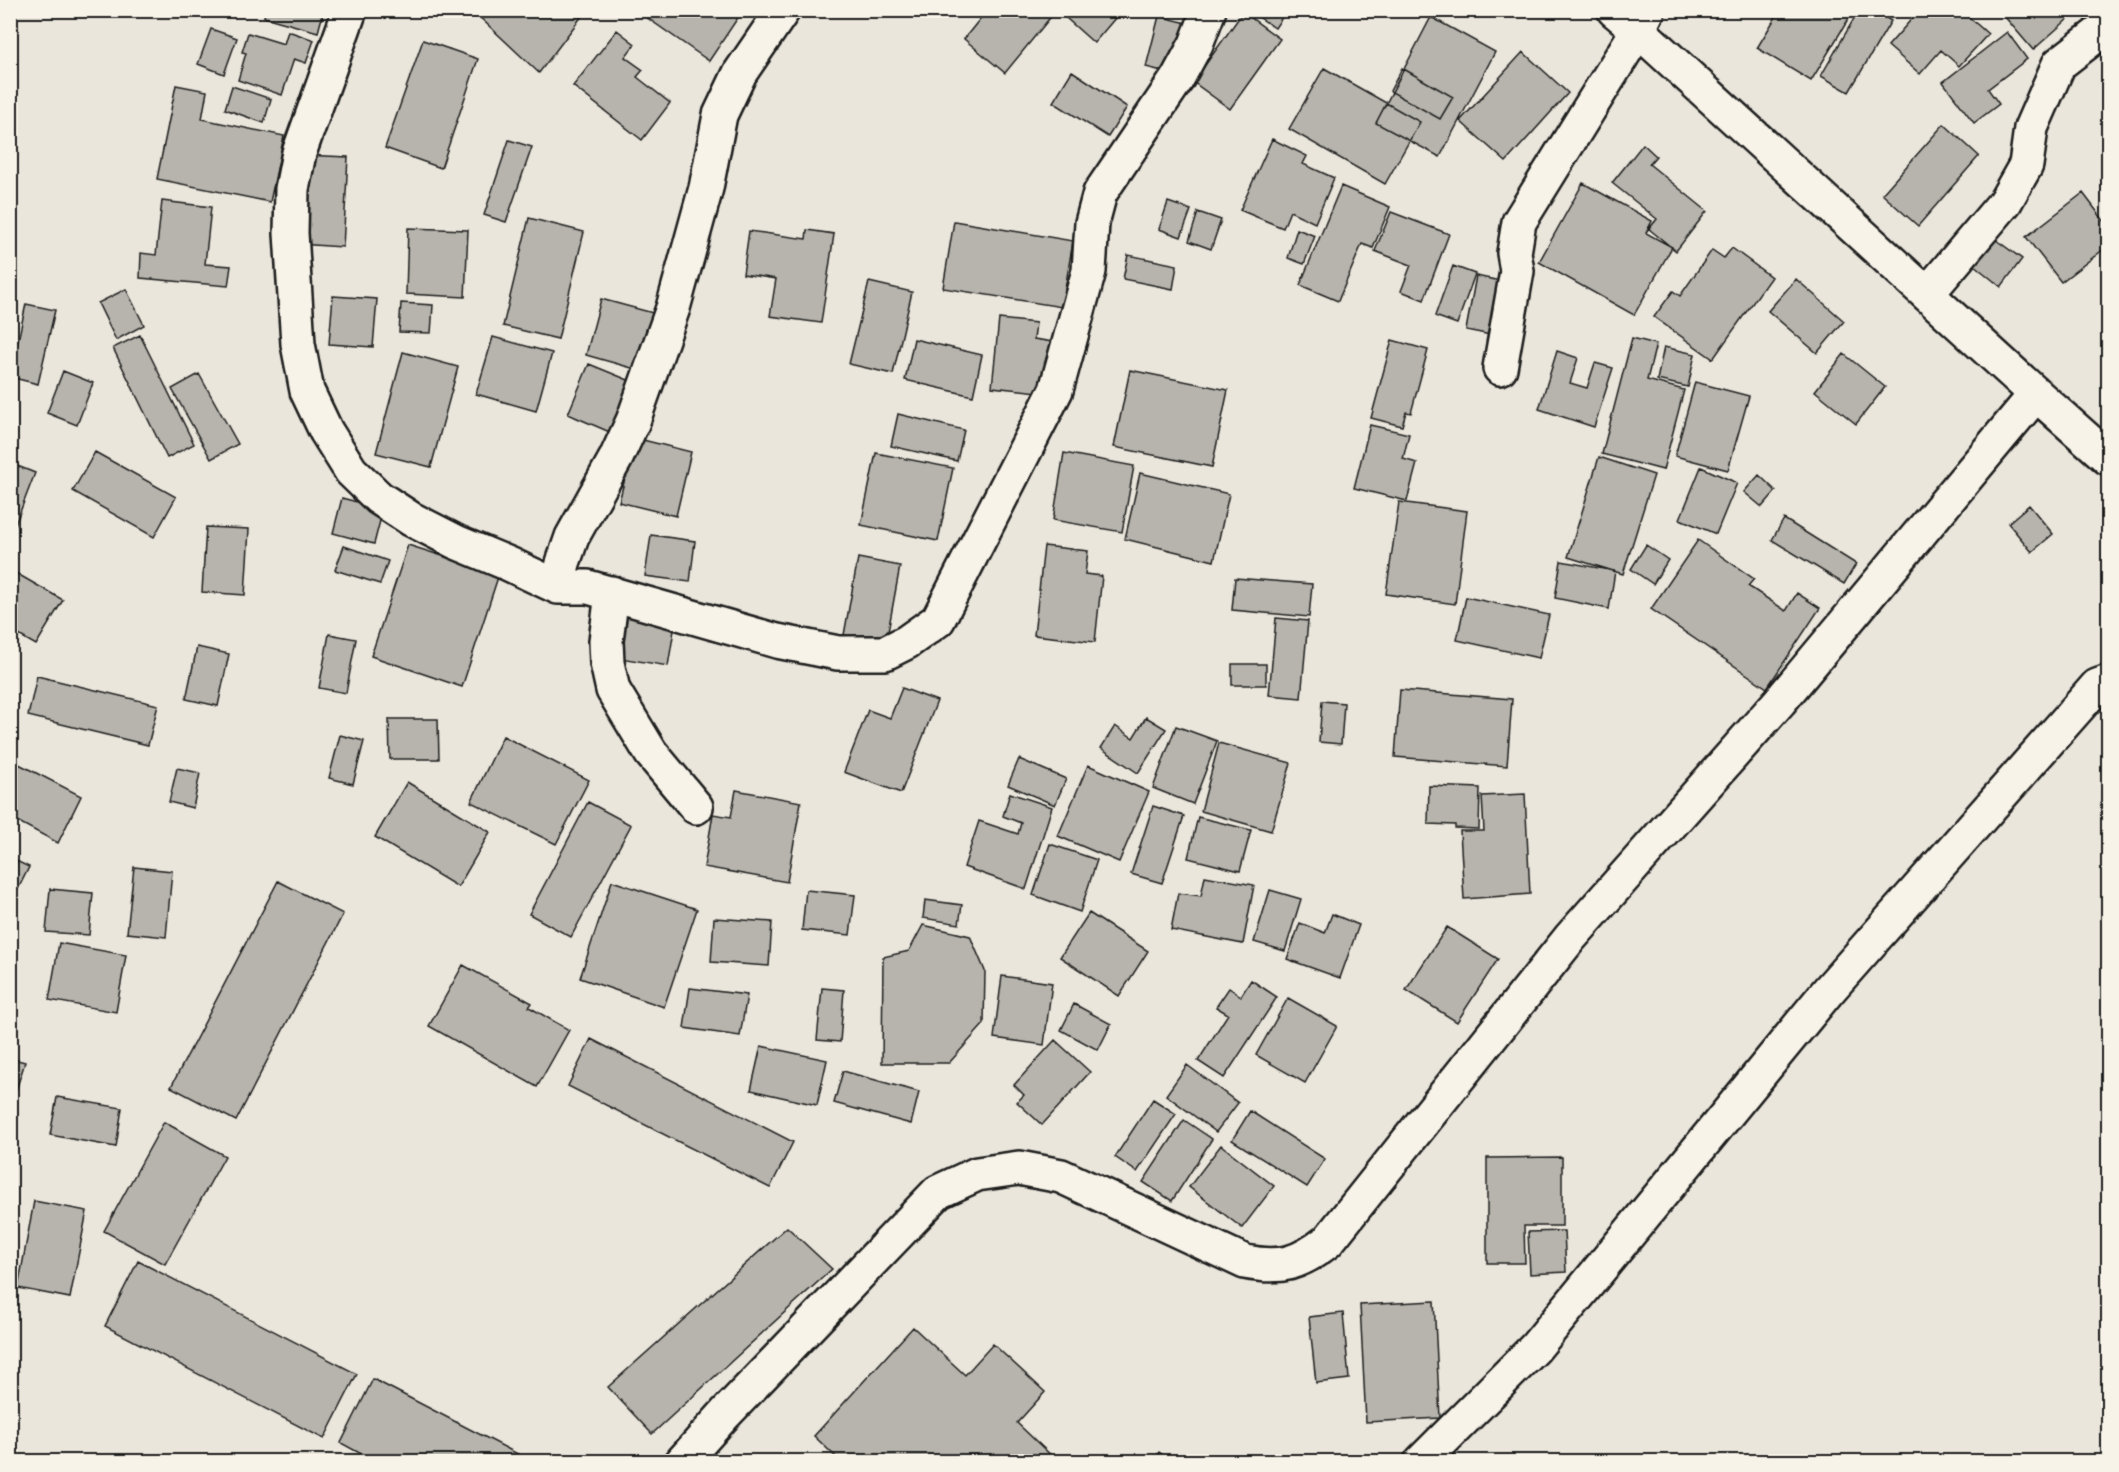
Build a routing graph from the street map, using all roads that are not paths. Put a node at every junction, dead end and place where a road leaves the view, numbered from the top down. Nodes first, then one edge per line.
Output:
1 (350, 10) edge
2 (783, 10) edge
3 (1209, 10) edge
4 (1633, 17) edge
5 (2109, 26) edge
6 (1927, 294) junction
7 (1500, 368) dead end
8 (2036, 394) junction
9 (2109, 458) edge
10 (558, 587) junction
11 (612, 593) junction
12 (2109, 682) edge
13 (696, 807) dead end
14 (682, 1461) edge
15 (1422, 1461) edge

1 - 10 street
2 - 10 street
3 - 11 street
4 - 6 street
4 - 7 street
5 - 6 street
6 - 8 street
8 - 9 street
8 - 14 street
10 - 11 street
11 - 13 street
12 - 15 street

